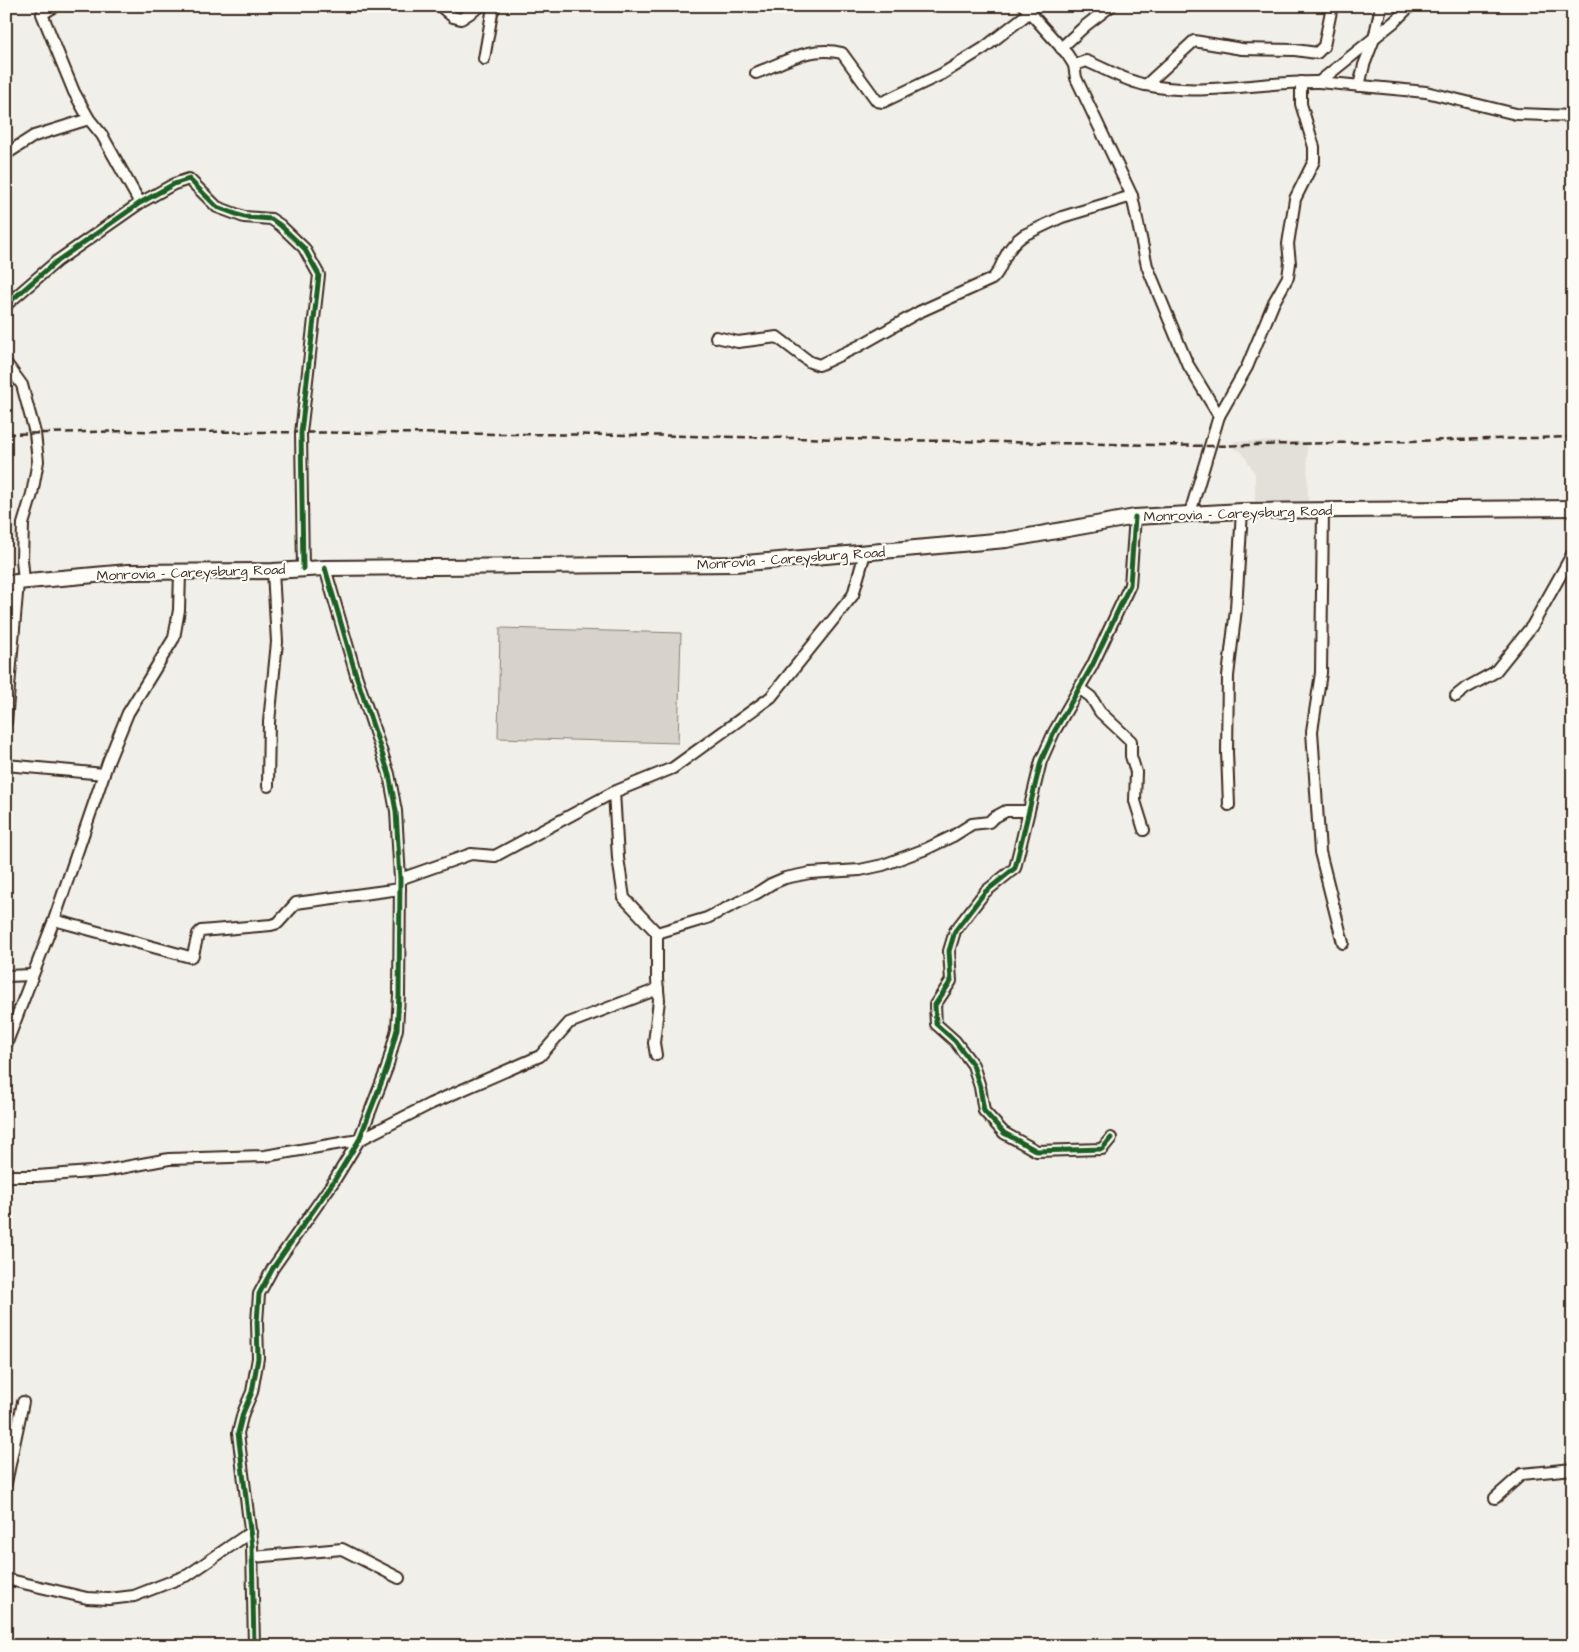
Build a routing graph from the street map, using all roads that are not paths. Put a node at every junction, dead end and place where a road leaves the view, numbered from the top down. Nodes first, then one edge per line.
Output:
1 (56, 6) edge
2 (440, 6) edge
3 (481, 6) edge
4 (495, 6) edge
5 (1111, 6) edge
6 (1332, 6) edge
7 (1381, 6) edge
8 (1410, 6) edge
9 (1027, 9) edge
10 (41, 10) edge
11 (1374, 37) junction
12 (1061, 48) junction
13 (484, 59) dead end
14 (1074, 65) junction
15 (756, 73) dead end
16 (1301, 82) junction
17 (1319, 82) junction
18 (1146, 85) junction
19 (1360, 86) junction
20 (1573, 116) edge
21 (89, 119) junction
22 (6, 154) edge
23 (1132, 196) junction
24 (140, 204) junction
25 (6, 305) edge
26 (716, 337) dead end
27 (6, 363) edge
28 (1219, 416) junction
29 (1573, 508) edge
30 (1242, 510) junction
31 (1323, 510) junction
32 (1190, 513) junction
33 (1135, 517) junction
34 (865, 553) junction
35 (1573, 553) edge
36 (325, 568) junction
37 (303, 569) junction
38 (273, 571) junction
39 (180, 572) junction
40 (16, 582) edge
41 (1079, 688) junction
42 (1456, 696) dead end
43 (6, 722) edge
44 (6, 765) edge
45 (104, 774) junction
46 (268, 786) dead end
47 (614, 792) junction
48 (1229, 805) dead end
49 (1028, 811) junction
50 (1144, 830) dead end
51 (400, 884) junction
52 (54, 920) junction
53 (656, 934) junction
54 (1343, 943) dead end
55 (32, 975) junction
56 (6, 976) edge
57 (658, 989) junction
58 (6, 1045) edge
59 (656, 1055) dead end
60 (1111, 1138) dead end
61 (359, 1140) junction
62 (6, 1176) edge
63 (23, 1402) dead end
64 (1573, 1469) edge
65 (6, 1484) edge
66 (1495, 1498) dead end
67 (250, 1532) junction
68 (252, 1557) junction
69 (399, 1578) dead end
70 (6, 1579) edge
71 (254, 1646) edge

1 - 10 street
2 - 3 street
4 - 13 street
5 - 12 street
6 - 18 street
7 - 11 street
8 - 11 street
9 - 12 street
9 - 15 street
10 - 21 street
11 - 17 street
11 - 19 street
12 - 14 street
14 - 18 street
14 - 23 street
16 - 17 street
16 - 18 street
16 - 28 street
17 - 19 street
19 - 20 street
21 - 22 street
21 - 24 street
23 - 26 street
23 - 28 street
24 - 25 street
24 - 37 street
27 - 40 street
28 - 32 street
29 - 31 main road, Monrovia - Careysburg Road
30 - 31 main road, Monrovia - Careysburg Road
30 - 32 main road, Monrovia - Careysburg Road
30 - 48 street
31 - 54 street
32 - 33 main road, Monrovia - Careysburg Road
33 - 34 main road, Monrovia - Careysburg Road
33 - 41 street
34 - 36 main road, Monrovia - Careysburg Road
34 - 47 street
35 - 42 street
36 - 37 main road, Monrovia - Careysburg Road
36 - 51 street
37 - 38 main road, Monrovia - Careysburg Road
38 - 39 main road, Monrovia - Careysburg Road
38 - 46 street
39 - 40 main road, Monrovia - Careysburg Road
39 - 45 street
40 - 43 street
41 - 49 street
41 - 50 street
44 - 45 street
45 - 52 street
47 - 51 street
47 - 53 street
49 - 53 street
49 - 60 street
51 - 52 street
51 - 61 street
52 - 55 street
53 - 57 street
55 - 56 street
55 - 58 street
57 - 59 street
57 - 61 street
61 - 62 street
61 - 67 street
63 - 65 street
64 - 66 street
67 - 68 street
67 - 70 street
68 - 69 street
68 - 71 street

